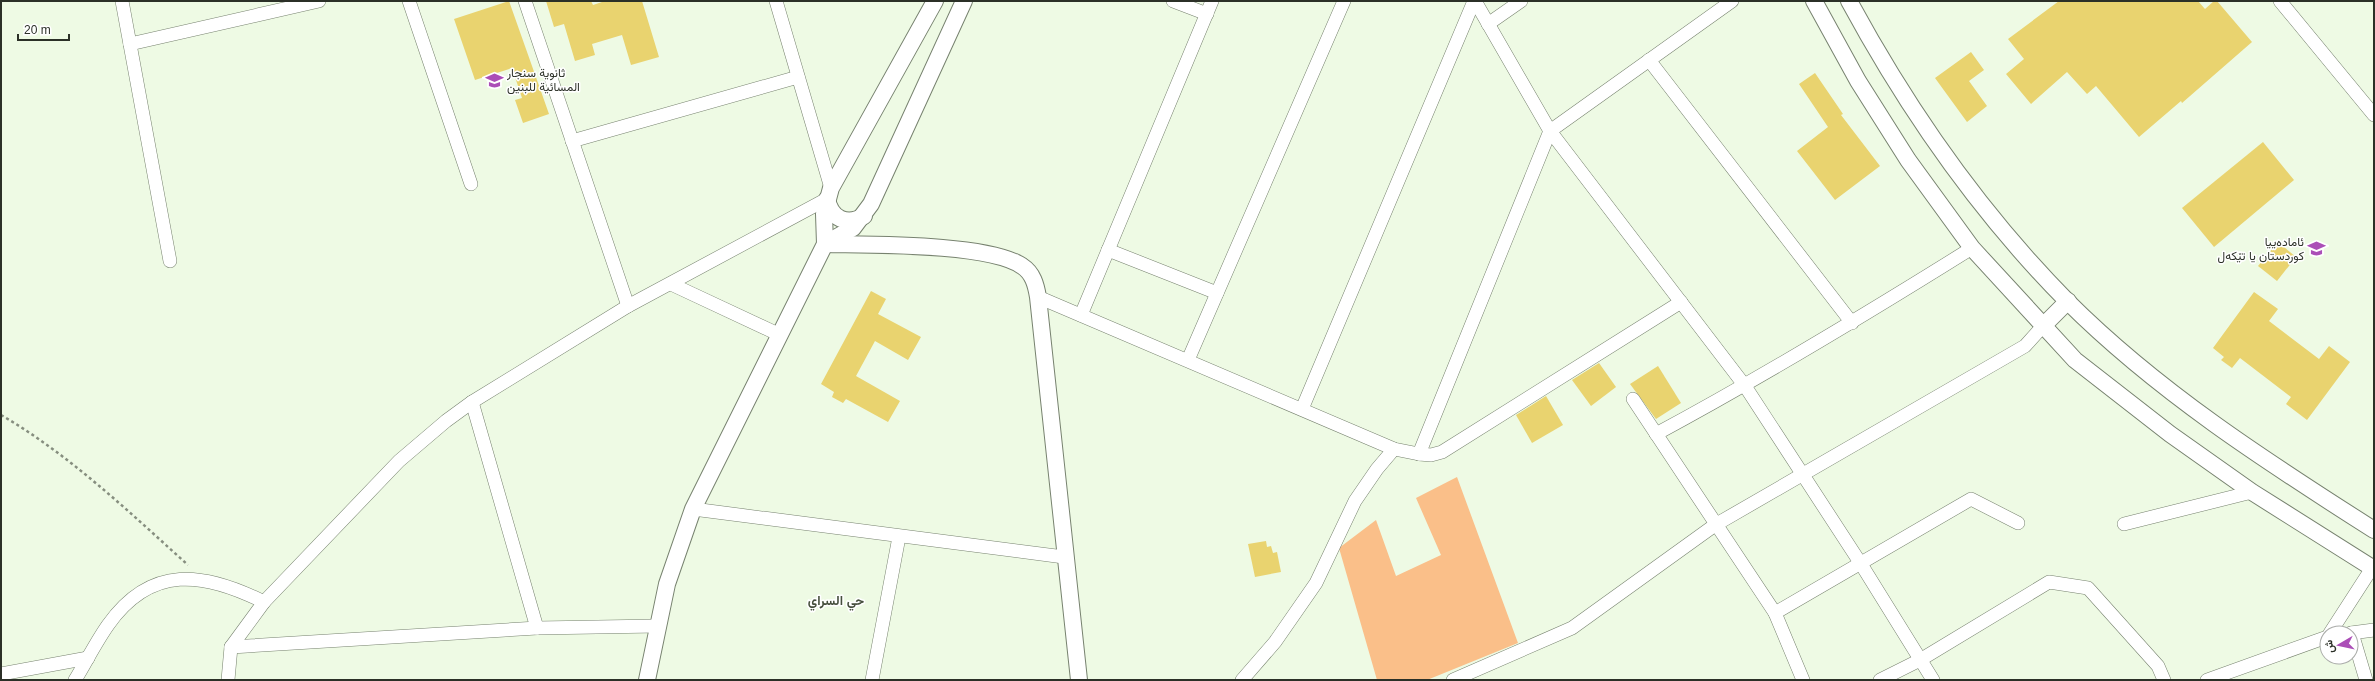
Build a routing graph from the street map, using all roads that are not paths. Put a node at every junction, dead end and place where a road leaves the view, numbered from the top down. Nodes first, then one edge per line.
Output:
1 (122, 1) edge
2 (319, 1) edge
3 (409, 1) edge
4 (525, 1) edge
5 (776, 1) edge
6 (935, 1) edge
7 (964, 1) edge
8 (1173, 1) edge
9 (1212, 1) edge
10 (1344, 1) edge
11 (1475, 1) edge
12 (1521, 1) edge
13 (1732, 1) edge
14 (1814, 1) edge
15 (1849, 1) edge
16 (2280, 1) edge
17 (1207, 14) junction
18 (1488, 24) junction
19 (130, 44) junction
20 (1649, 60) junction
21 (798, 77) junction
22 (2374, 115) edge
23 (1550, 131) junction
24 (572, 141) junction
25 (470, 184) dead end
26 (829, 194) junction
27 (864, 216) junction
28 (825, 244) junction
29 (1972, 248) junction
30 (1108, 250) junction
31 (170, 261) dead end
32 (671, 284) junction
33 (1217, 293) junction
34 (1038, 297) junction
35 (1681, 302) junction
36 (2068, 302) junction
37 (628, 306) junction
38 (1081, 315) junction
39 (1852, 323) junction
40 (2043, 326) junction
41 (778, 334) junction
42 (1188, 360) junction
43 (1745, 386) junction
44 (1633, 399) dead end
45 (472, 402) junction
46 (1302, 409) junction
47 (1656, 434) junction
48 (1394, 449) junction
49 (1419, 454) junction
50 (1802, 473) junction
51 (2252, 492) junction
52 (693, 509) junction
53 (2018, 523) dead end
54 (2124, 524) dead end
55 (1715, 525) junction
56 (2374, 530) edge
57 (899, 537) junction
58 (1064, 557) junction
59 (1861, 564) junction
60 (2373, 568) edge
61 (264, 602) junction
62 (1775, 613) junction
63 (2335, 625) edge
64 (657, 626) junction
65 (537, 628) junction
66 (2374, 630) edge
67 (2359, 632) edge
68 (2319, 640) edge
69 (231, 647) junction
70 (2359, 656) edge
71 (88, 658) junction
72 (1920, 660) junction
73 (1, 674) edge
74 (75, 680) edge
75 (228, 680) edge
76 (647, 680) edge
77 (872, 680) edge
78 (1079, 680) edge
79 (1242, 680) edge
80 (1453, 680) edge
81 (1803, 680) edge
82 (1880, 680) edge
83 (1933, 680) edge
84 (2164, 680) edge
85 (2207, 680) edge
86 (2366, 680) edge

1 - 19 street
2 - 19 street
3 - 25 street
4 - 24 street
5 - 21 street
6 - 26 street
7 - 27 street
8 - 17 street
9 - 17 street
10 - 33 street
11 - 18 street
11 - 46 street
12 - 18 street
13 - 20 street
14 - 29 street
15 - 36 street
16 - 22 street
17 - 30 street
18 - 23 street
19 - 31 street
20 - 23 street
20 - 39 street
21 - 24 street
21 - 26 street
23 - 35 street
23 - 49 street
24 - 37 street
26 - 27 street
26 - 28 street
26 - 32 street
27 - 28 street
28 - 34 street
28 - 41 street
29 - 39 street
29 - 40 street
30 - 33 street
30 - 38 street
32 - 37 street
32 - 41 street
33 - 42 street
34 - 38 street
34 - 58 street
35 - 43 street
35 - 49 street
36 - 40 street
36 - 56 street
37 - 45 street
38 - 42 street
39 - 43 street
40 - 50 street
40 - 51 street
41 - 52 street
42 - 46 street
43 - 47 street
43 - 50 street
44 - 47 street
45 - 61 street
45 - 65 street
46 - 48 street
47 - 55 street
48 - 49 street
48 - 79 street
50 - 55 street
50 - 59 street
51 - 54 street
51 - 60 street
52 - 57 street
52 - 64 street
53 - 59 street
55 - 62 street
55 - 80 street
57 - 58 street
57 - 77 street
58 - 78 street
59 - 62 street
59 - 72 street
60 - 63 street
61 - 69 street
61 - 71 street
62 - 81 street
64 - 65 street
64 - 76 street
65 - 69 street
66 - 67 street
68 - 85 street
69 - 75 street
70 - 86 street
71 - 73 street
71 - 74 street
72 - 82 street
72 - 83 street
72 - 84 street

